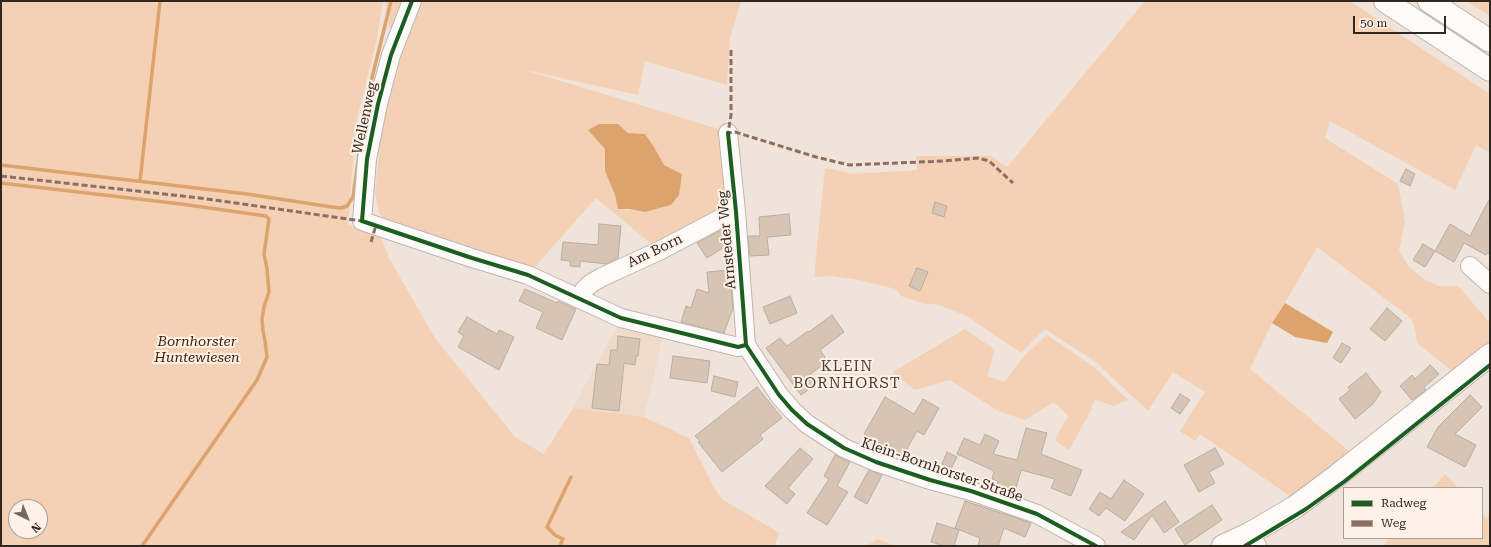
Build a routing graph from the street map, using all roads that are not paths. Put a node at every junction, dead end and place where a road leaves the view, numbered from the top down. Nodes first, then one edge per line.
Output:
1 (412, 1) edge
2 (1385, 1) edge
3 (1429, 1) edge
4 (1490, 41) edge
5 (1490, 70) edge
6 (728, 133) dead end
7 (736, 212) junction
8 (1470, 266) dead end
9 (1490, 284) edge
10 (580, 298) junction
11 (746, 345) junction
12 (1490, 355) edge
13 (1253, 540) edge
14 (1096, 546) edge
15 (1222, 546) edge

1 - 10 street, Wellenweg
2 - 5 main road
3 - 4 main road
6 - 7 street, Arnsteder Weg
7 - 10 street, Am Born
7 - 11 street, Arnsteder Weg
8 - 9 street
10 - 11 street
11 - 14 street, Klein-Bornhorster Straße
12 - 13 main road
13 - 15 main road

